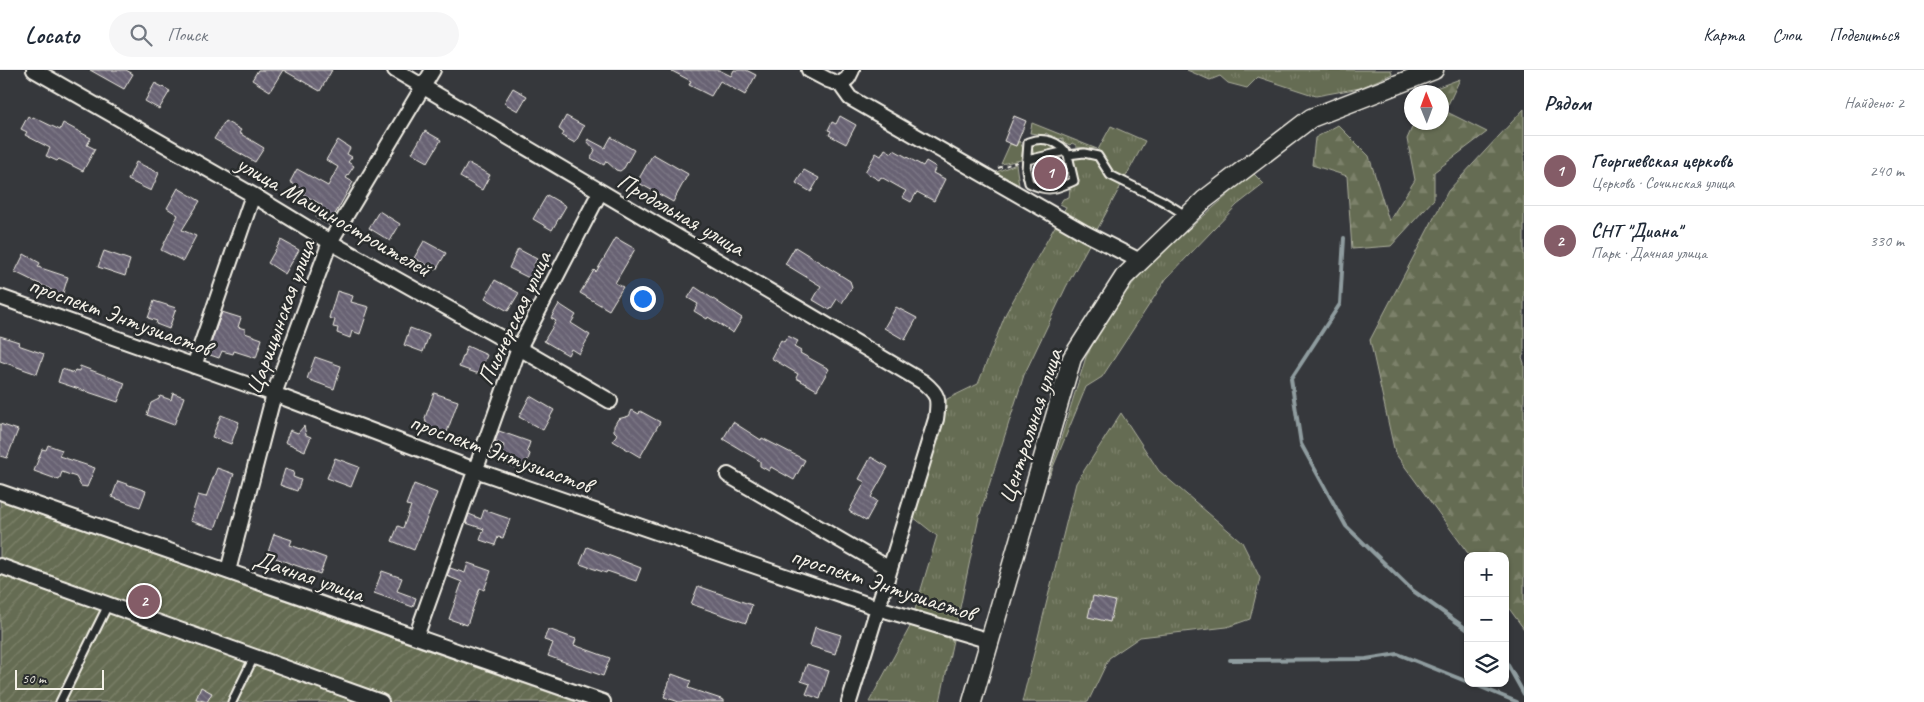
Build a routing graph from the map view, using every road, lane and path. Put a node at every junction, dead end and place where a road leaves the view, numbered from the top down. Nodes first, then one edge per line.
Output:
1 (34, 70) edge
2 (395, 70) edge
3 (433, 70) edge
4 (810, 70) edge
5 (852, 70) edge
6 (1422, 72) edge
7 (840, 84) junction
8 (422, 86) junction
9 (1067, 153) junction
10 (1027, 160) junction
11 (989, 176) junction
12 (600, 192) junction
13 (253, 195) junction
14 (1187, 216) junction
15 (330, 242) junction
16 (1140, 261) junction
17 (0, 298) edge
18 (519, 348) junction
19 (194, 366) junction
20 (274, 394) junction
21 (610, 401) dead end
22 (475, 470) junction
23 (728, 475) dead end
24 (0, 492) edge
25 (0, 566) edge
26 (890, 569) junction
27 (228, 571) junction
28 (108, 605) junction
29 (878, 608) junction
30 (416, 637) junction
31 (990, 641) junction
32 (254, 657) junction
33 (60, 702) edge
34 (232, 702) edge
35 (381, 702) edge
36 (603, 702) edge
37 (849, 702) edge
38 (972, 702) edge

1 - 13 street, улица Машиностроителей
2 - 8 street, Продольная улица
3 - 8 street, Царицынская улица
4 - 7 street
5 - 7 street
6 - 14 street, Центральная улица
7 - 11 street
8 - 12 street, Продольная улица
8 - 15 street, Царицынская улица
9 - 10 lane
9 - 10 lane
9 - 10 lane
9 - 14 lane
10 - 11 path
11 - 16 street
12 - 18 street, Пионерская улица
12 - 26 street, Продольная улица
13 - 15 street, улица Машиностроителей
13 - 19 street
14 - 16 street, Центральная улица
15 - 18 street, улица Машиностроителей
15 - 20 street, Царицынская улица
16 - 31 street, Центральная улица
17 - 19 street, проспект Энтузиастов
18 - 21 street, улица Машиностроителей
18 - 22 street, Пионерская улица
19 - 20 street, проспект Энтузиастов
20 - 22 street, проспект Энтузиастов
20 - 27 street, Царицынская улица
22 - 29 street, проспект Энтузиастов
22 - 30 street, Пионерская улица
23 - 26 street
24 - 27 street, Дачная улица
25 - 28 street
26 - 29 street
27 - 30 street, Дачная улица
28 - 32 street
28 - 33 lane
29 - 31 street, проспект Энтузиастов
29 - 37 street
30 - 36 street, Дачная улица
31 - 38 street, Центральная улица
32 - 34 lane
32 - 35 street

